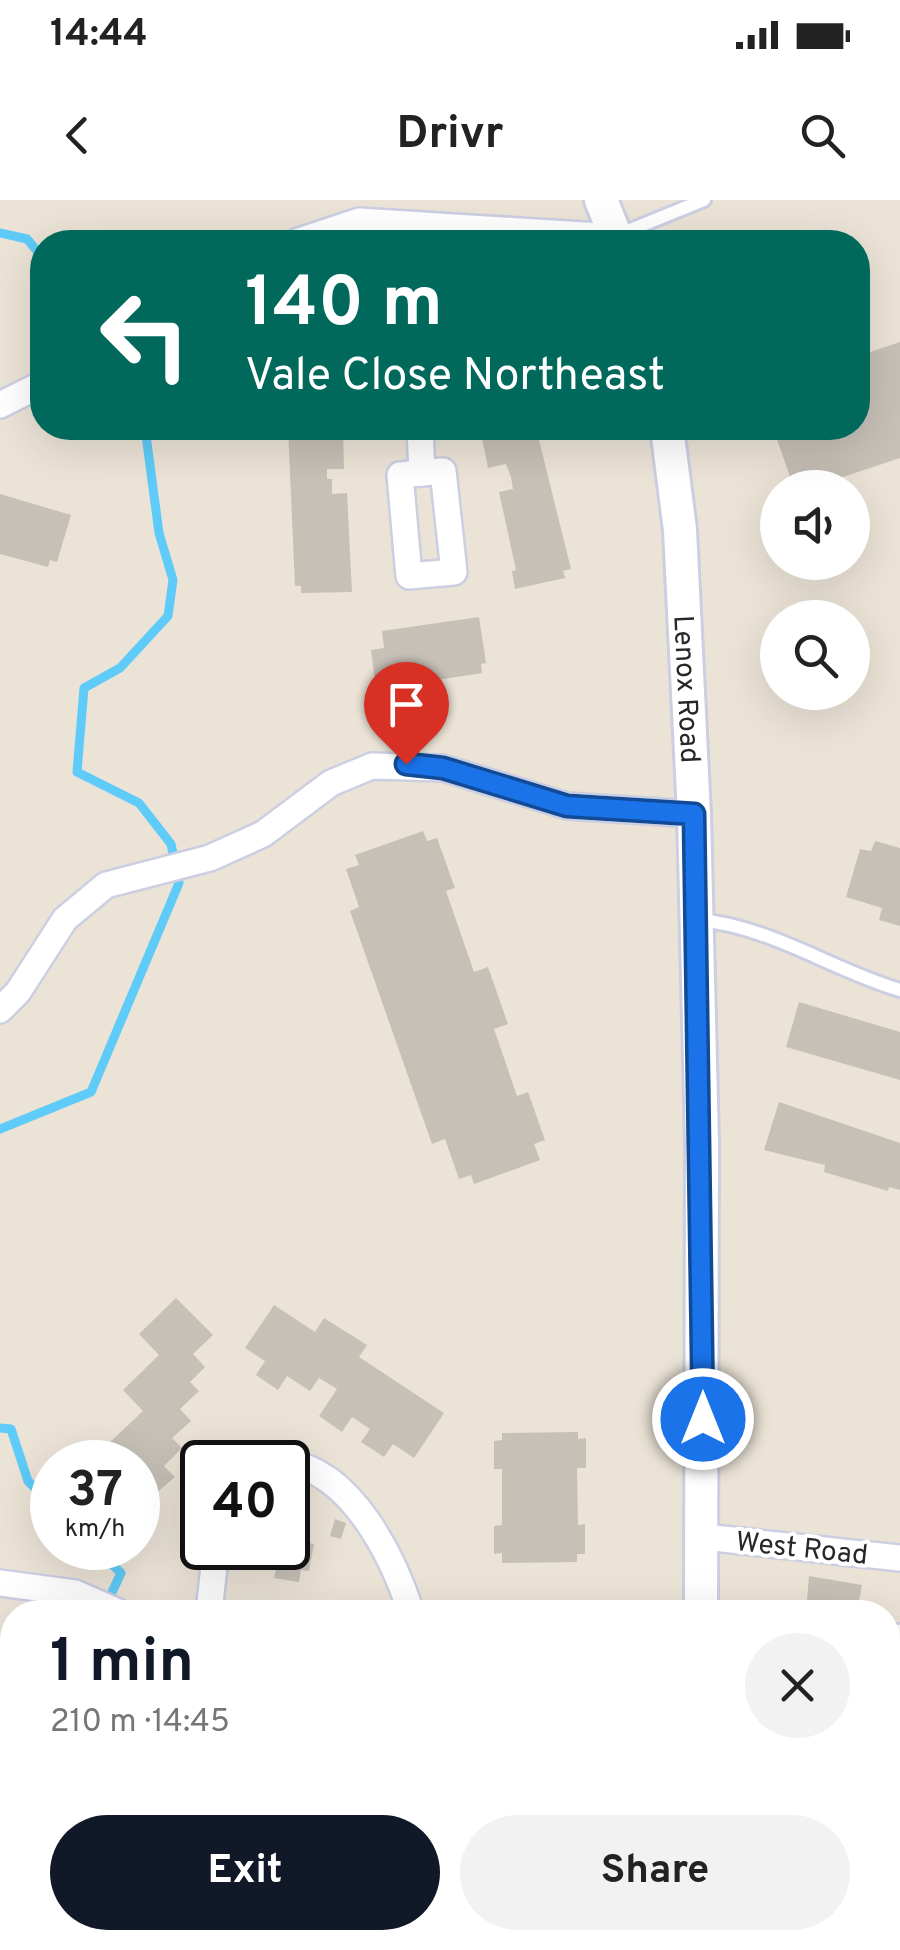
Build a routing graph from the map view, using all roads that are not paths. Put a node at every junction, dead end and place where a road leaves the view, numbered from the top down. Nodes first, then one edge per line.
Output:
1 (601, 200) edge
2 (704, 200) edge
3 (355, 210) edge
4 (318, 230) edge
5 (530, 230) edge
6 (613, 230) edge
7 (639, 230) edge
8 (30, 390) edge
9 (0, 405) edge
10 (421, 440) edge
11 (668, 440) edge
12 (422, 473) dead end
13 (694, 814) junction
14 (696, 920) junction
15 (900, 990) edge
16 (0, 1010) edge
17 (310, 1471) edge
18 (704, 1538) junction
19 (900, 1558) edge
20 (214, 1570) edge
21 (0, 1583) edge
22 (89, 1600) edge
23 (210, 1600) edge
24 (407, 1600) edge
25 (701, 1600) edge

1 - 6 street
2 - 7 lane
3 - 4 street
3 - 5 street
8 - 9 street
10 - 12 street
11 - 13 street, Lenox Road
13 - 14 street, Lenox Road
13 - 16 street
14 - 15 lane
14 - 18 street, Lenox Road
17 - 24 street
18 - 19 street, West Road
18 - 25 street, Lenox Road
20 - 23 street
21 - 22 street

